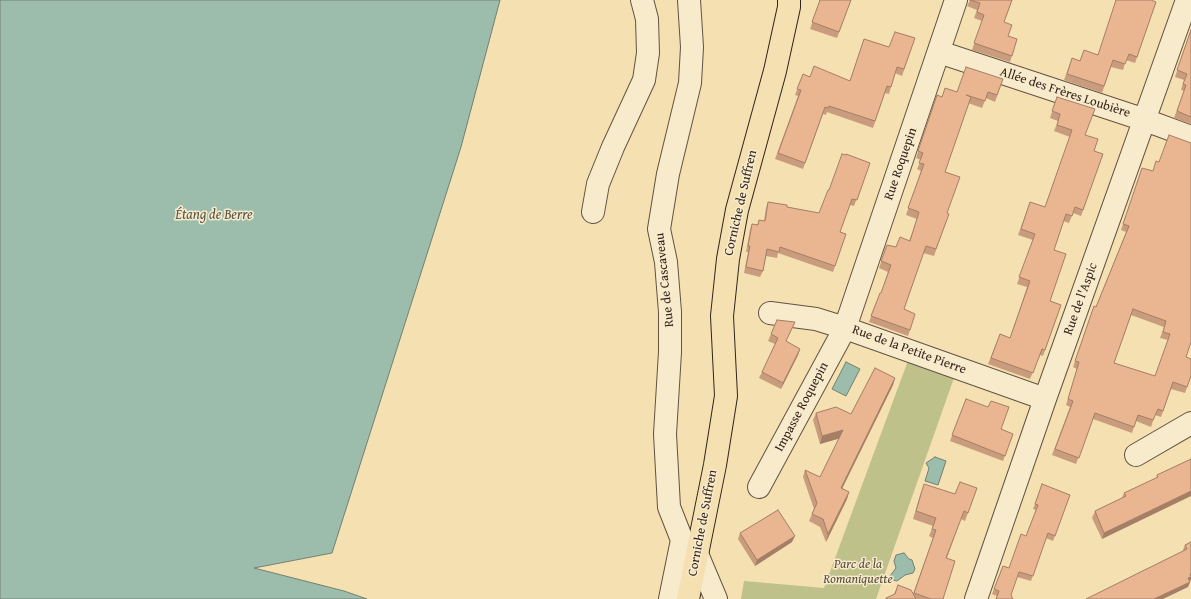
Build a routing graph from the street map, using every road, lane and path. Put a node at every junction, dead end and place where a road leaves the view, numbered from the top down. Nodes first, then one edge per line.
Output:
1 (642, 0) edge
2 (689, 0) edge
3 (789, 0) edge
4 (956, 0) edge
5 (1187, 0) edge
6 (939, 52) junction
7 (1145, 120) junction
8 (1191, 137) edge
9 (593, 212) dead end
10 (770, 314) dead end
11 (845, 328) junction
12 (1045, 399) junction
13 (1191, 423) edge
14 (1136, 455) dead end
15 (759, 487) dead end
16 (689, 547) junction
17 (670, 599) edge
18 (688, 599) edge
19 (716, 599) edge
20 (976, 599) edge

1 - 9 street
2 - 16 street, Rue de Cascaveau
3 - 16 main road, Corniche de Suffren
4 - 6 street, Rue Roquepin
5 - 7 street, Rue de l'Aspic
6 - 7 street, Allée des Frères Loubière
6 - 11 street, Rue Roquepin
7 - 8 street, Allée des Frères Loubière
7 - 12 street, Rue de l'Aspic
10 - 11 street, Rue de la Petite Pierre
11 - 12 street, Rue de la Petite Pierre
11 - 15 street, Impasse Roquepin
12 - 20 street, Rue de l'Aspic
13 - 14 street
16 - 17 street
16 - 18 main road, Corniche de Suffren
16 - 19 street, Rue de Cascaveau

